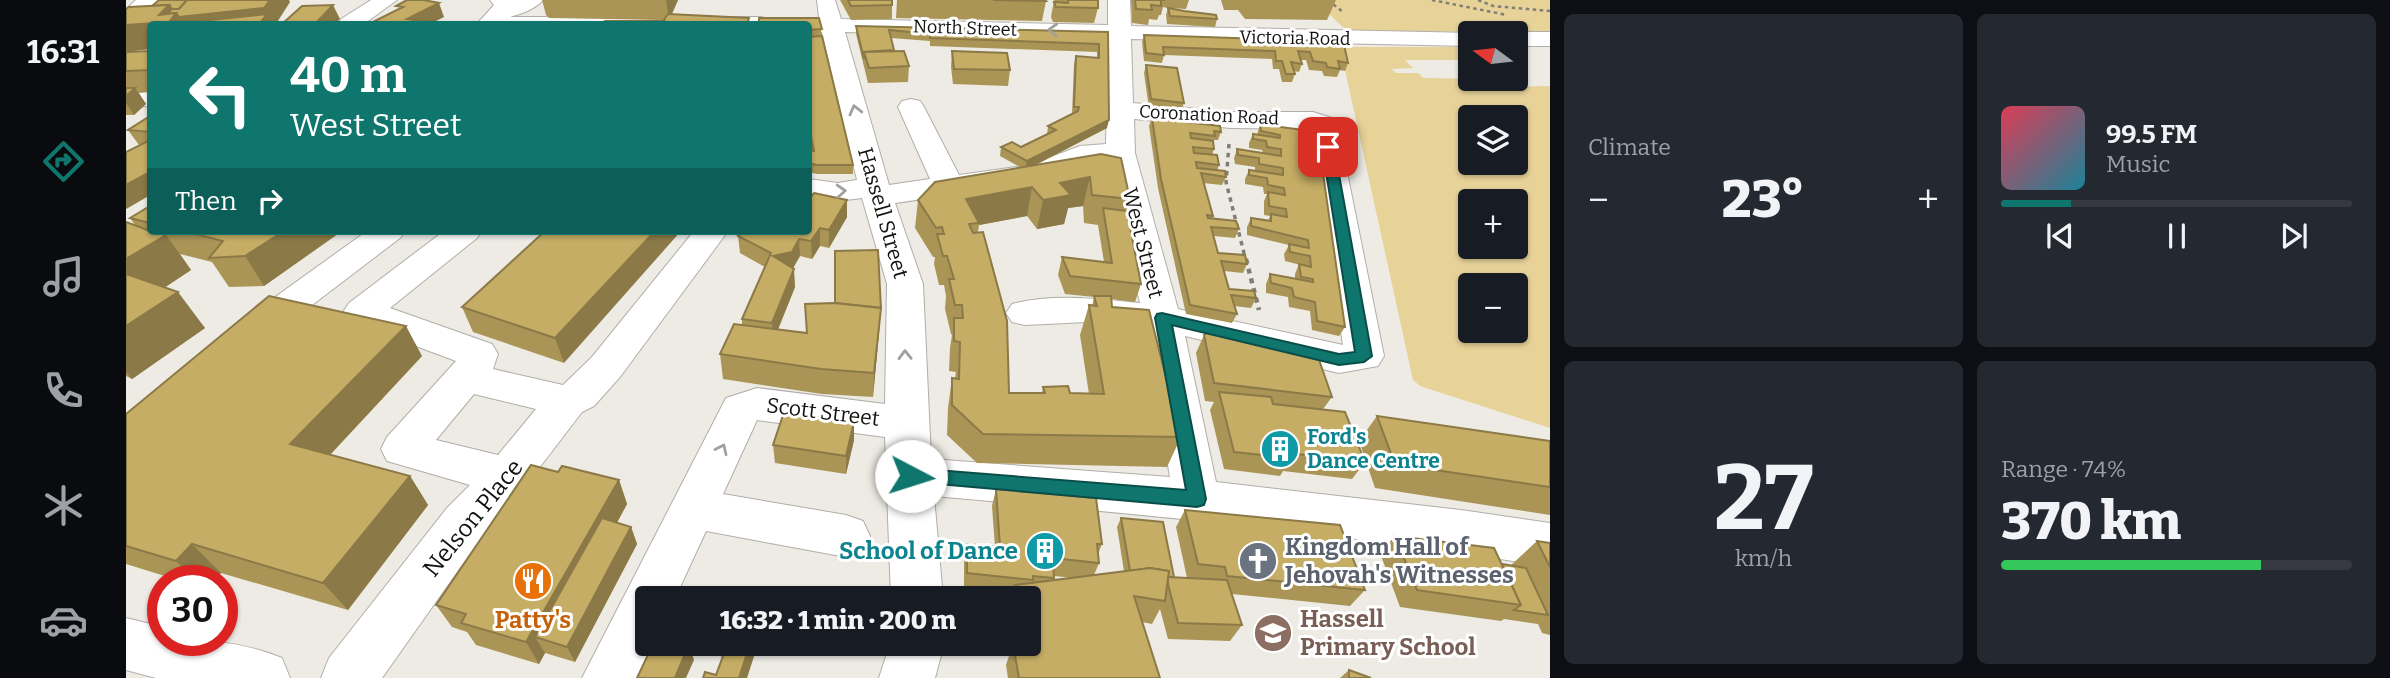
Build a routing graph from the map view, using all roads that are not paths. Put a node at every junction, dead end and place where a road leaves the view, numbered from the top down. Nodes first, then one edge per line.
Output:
1 (162, 0) edge
2 (386, 0) edge
3 (532, 0) edge
4 (1119, 0) edge
5 (137, 12) edge
6 (497, 13) edge
7 (822, 17) edge
8 (354, 21) edge
9 (689, 21) edge
10 (1121, 33) junction
11 (1458, 39) edge
12 (1528, 39) edge
13 (1550, 39) edge
14 (147, 98) edge
15 (126, 99) edge
16 (911, 107) dead end
17 (1122, 110) junction
18 (1121, 153) junction
19 (949, 186) junction
20 (812, 189) edge
21 (876, 191) junction
22 (383, 235) edge
23 (460, 235) edge
24 (708, 235) edge
25 (1025, 313) dead end
26 (1162, 318) junction
27 (224, 352) edge
28 (465, 377) junction
29 (567, 401) junction
30 (906, 423) junction
31 (507, 476) junction
32 (911, 476) junction
33 (1197, 499) junction
34 (694, 509) junction
35 (846, 536) dead end
36 (1550, 545) edge
37 (655, 586) edge
38 (916, 586) edge
39 (635, 627) edge
40 (126, 644) edge
41 (915, 656) edge
42 (922, 656) edge
43 (262, 678) edge
44 (349, 678) edge
45 (610, 678) edge
46 (907, 678) edge
47 (927, 678) edge

1 - 5 main road
2 - 8 main road
3 - 6 main road
4 - 10 main road, West Street
6 - 9 main road
10 -> 7 main road, North Street
21 -> 7 main road, Hassell Street
10 - 11 main road, Victoria Road
10 - 17 main road, West Street
12 - 13 main road
14 - 15 main road
16 - 19 main road
17 - 18 main road, West Street
17 - 26 main road, Coronation Road
18 - 19 main road
18 - 26 main road, West Street
19 - 21 main road
20 -> 21 main road
30 -> 21 main road, Hassell Street
22 - 27 main road
23 - 28 main road
24 - 29 main road, Nelson Place
25 - 26 main road
26 - 33 main road, West Street
28 - 29 main road
28 - 31 main road
29 - 31 main road, Nelson Place
30 - 32 main road, Hassell Street
34 -> 30 main road, Scott Street
31 - 44 main road, Nelson Place
32 - 33 main road
32 - 38 main road, Hassell Street
33 - 36 main road
34 - 35 main road
34 - 37 main road
39 - 45 main road
40 - 43 main road
41 - 46 main road
42 - 47 main road

